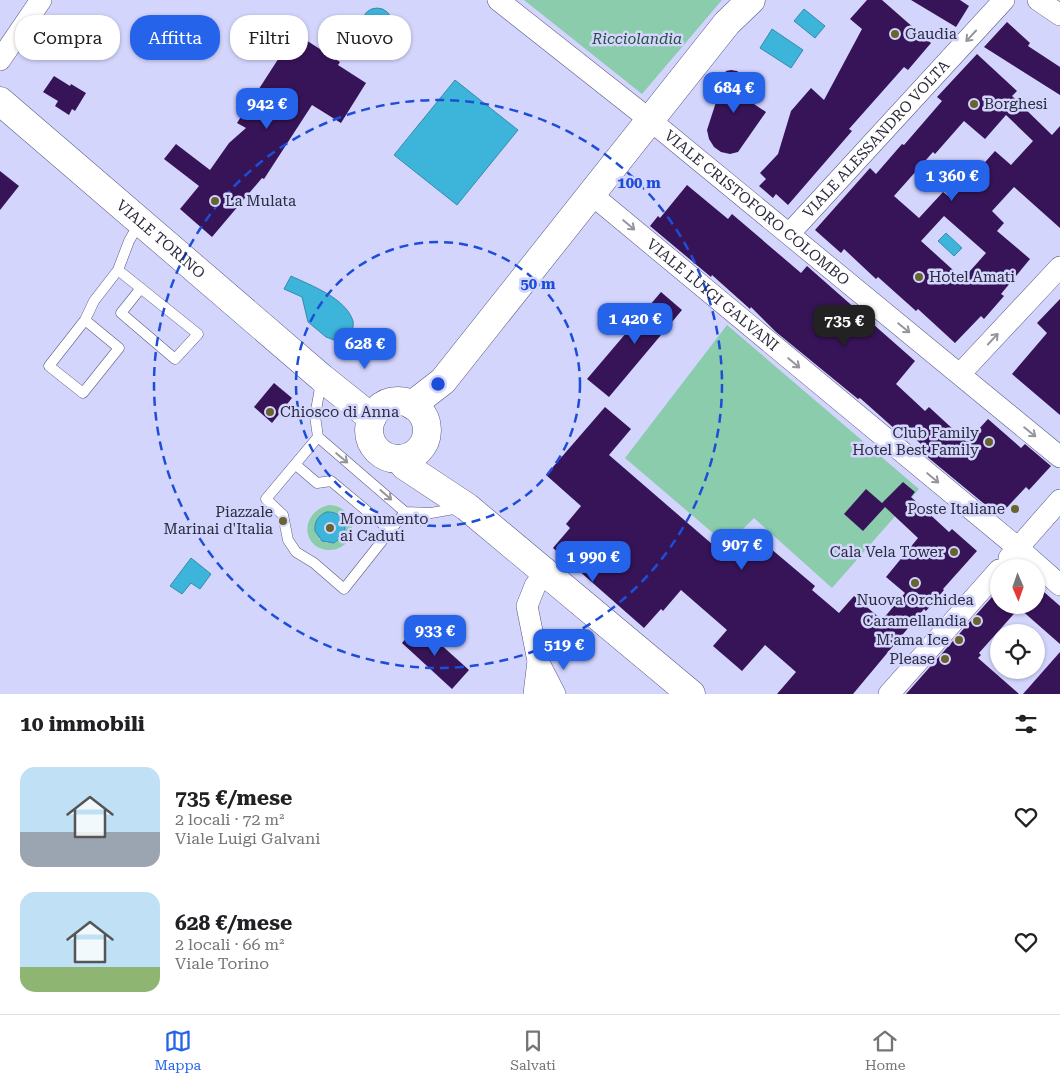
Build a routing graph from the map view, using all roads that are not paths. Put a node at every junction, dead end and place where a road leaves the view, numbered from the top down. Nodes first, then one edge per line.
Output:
1 (41, 0) edge
2 (498, 0) edge
3 (751, 0) edge
4 (1004, 0) edge
5 (1038, 0) edge
6 (1060, 15) edge
7 (0, 60) edge
8 (0, 101) edge
9 (650, 120) junction
10 (591, 194) junction
11 (140, 221) junction
12 (789, 234) junction
13 (1060, 266) edge
14 (118, 270) junction
15 (141, 288) junction
16 (85, 320) junction
17 (960, 374) junction
18 (322, 378) junction
19 (444, 381) junction
20 (404, 403) junction
21 (372, 418) junction
22 (426, 434) junction
23 (318, 437) junction
24 (1060, 456) edge
25 (400, 459) junction
26 (296, 465) junction
27 (1060, 500) edge
28 (467, 506) junction
29 (405, 512) junction
30 (391, 531) junction
31 (1018, 548) junction
32 (1009, 559) edge
33 (546, 571) junction
34 (990, 580) edge
35 (1060, 585) edge
36 (538, 661) junction
37 (534, 694) edge
38 (543, 694) edge
39 (555, 694) edge
40 (691, 694) edge
41 (889, 694) edge

1 - 7 street
2 - 9 street, VIALE CRISTOFORO COLOMBO
3 - 9 street
4 -> 12 street, VIALE ALESSANDRO VOLTA
5 - 6 street
8 - 11 street, VIALE TORINO
9 - 10 street
9 - 12 street, VIALE CRISTOFORO COLOMBO
10 - 19 street
10 -> 31 street, VIALE LUIGI GALVANI
11 - 14 lane
11 - 18 street, VIALE TORINO
12 -> 17 street, VIALE CRISTOFORO COLOMBO
17 -> 13 street
14 - 15 lane
14 - 16 lane
15 - 15 lane
16 - 16 lane
17 -> 24 street, VIALE CRISTOFORO COLOMBO
18 - 20 street, VIALE TORINO
18 - 21 street, VIALE TORINO
18 - 23 lane
19 - 20 street
19 - 22 street
20 - 21 street
20 - 22 street
21 - 25 street
22 - 25 street
22 - 28 street
23 - 26 lane
23 -> 29 lane
25 - 28 street
26 - 30 lane
26 - 30 lane
27 - 31 street
28 - 29 lane
28 - 33 street
29 - 30 lane
31 - 32 street
31 - 35 street, VIALE LUIGI GALVANI
33 - 36 street
33 - 40 street
34 - 41 street
36 - 37 street
36 - 38 lane
36 - 39 street

